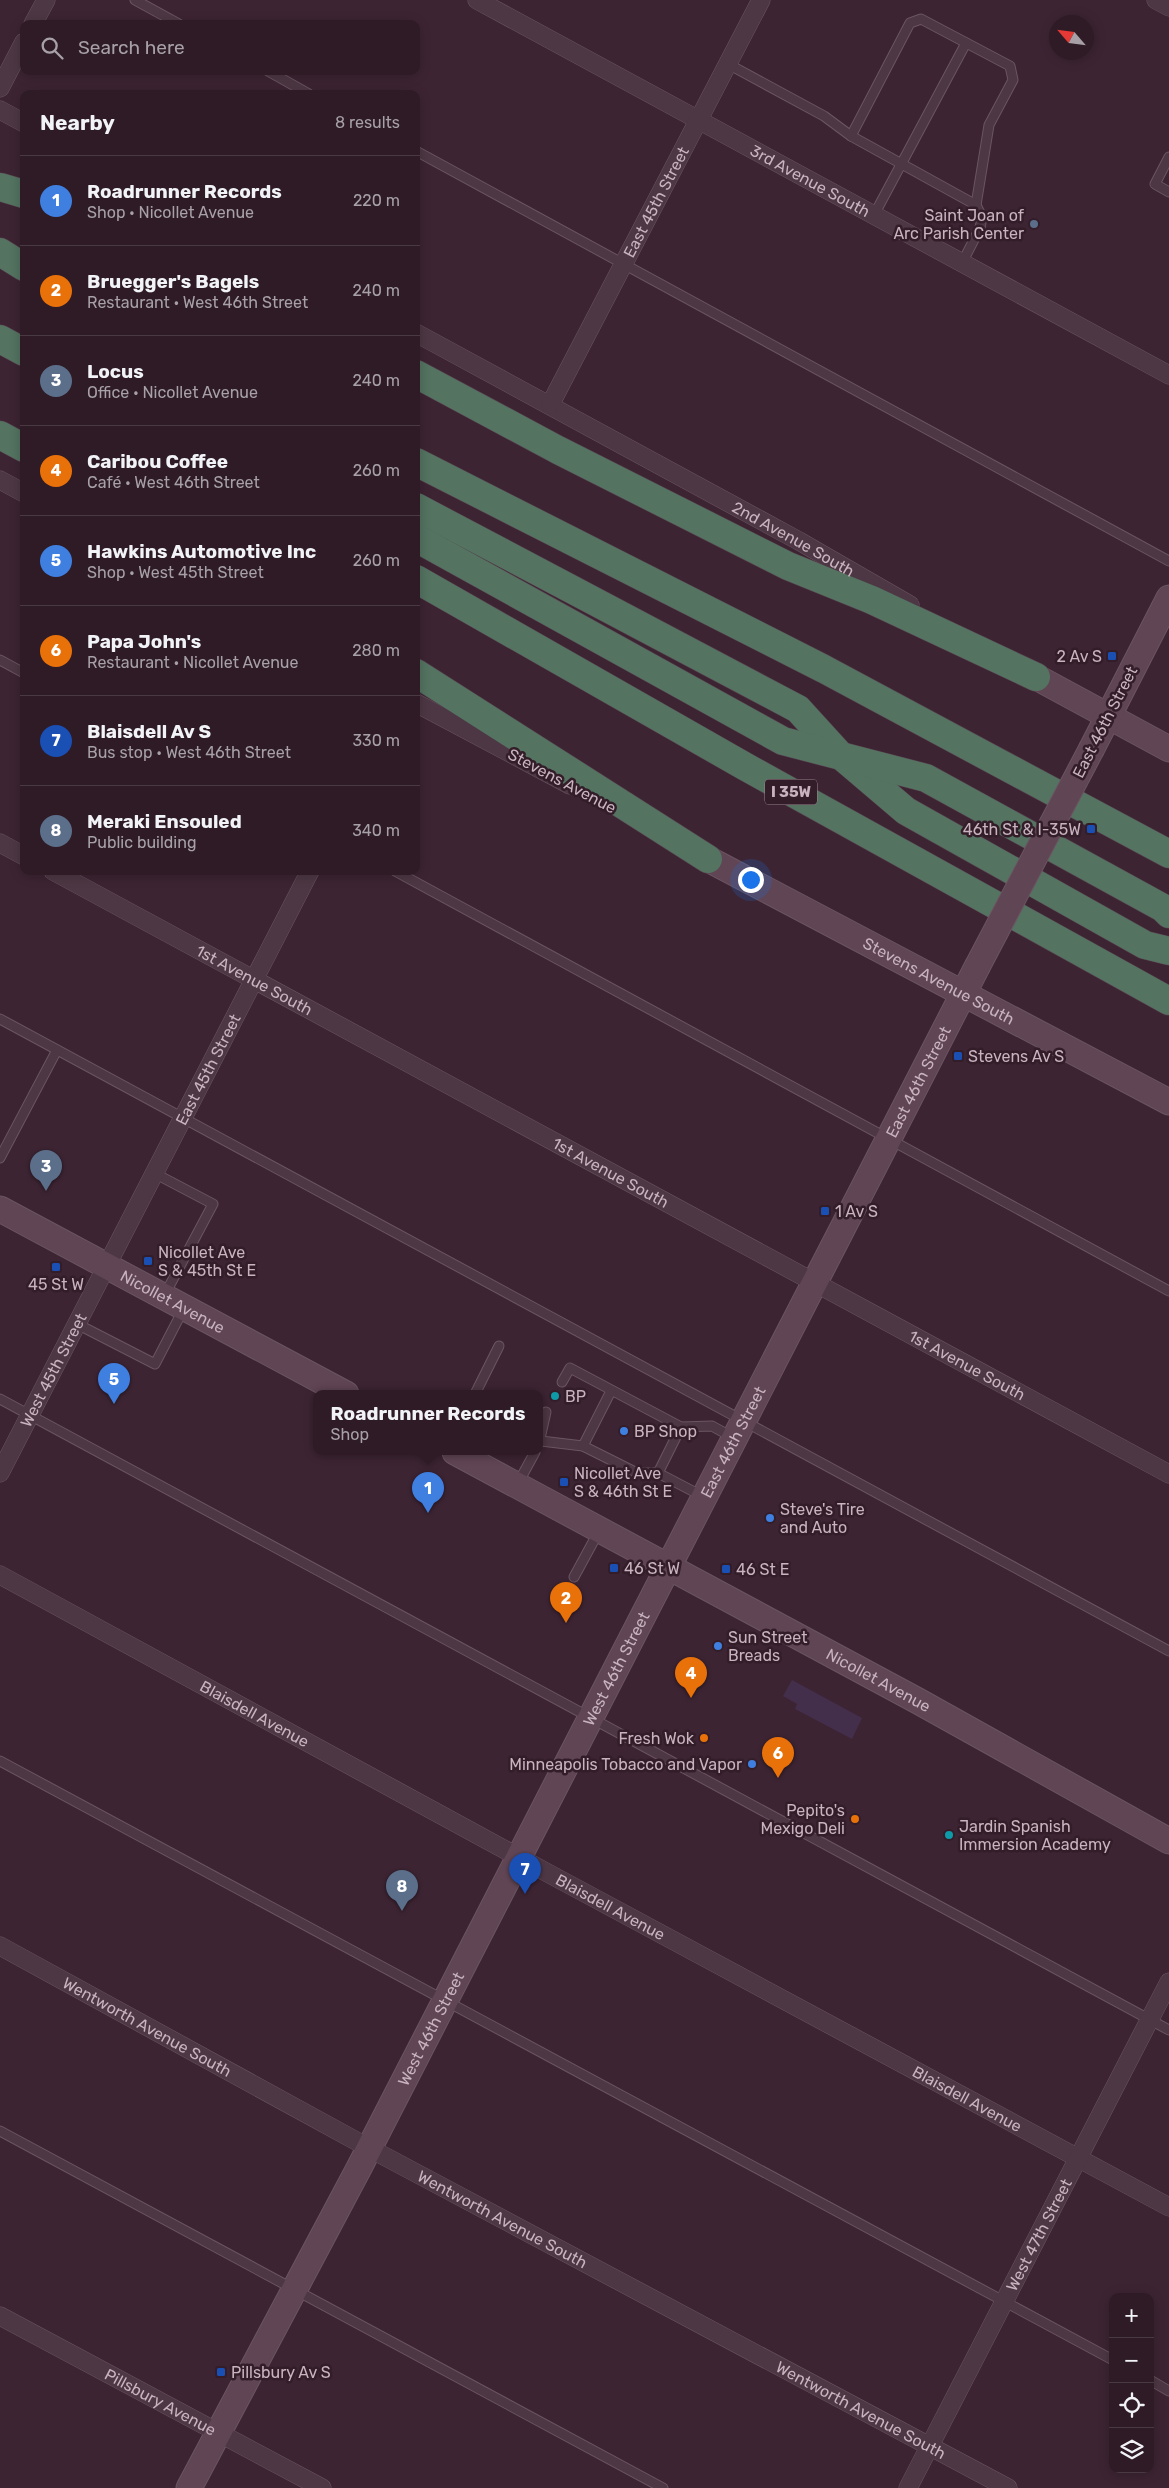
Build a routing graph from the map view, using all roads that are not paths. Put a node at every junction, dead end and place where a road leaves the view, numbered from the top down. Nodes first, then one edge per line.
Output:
1 (46, 0) edge
2 (135, 0) edge
3 (477, 0) edge
4 (761, 0) edge
5 (1156, 0) edge
6 (1169, 7) edge
7 (36, 20) edge
8 (172, 20) edge
9 (966, 43) junction
10 (20, 50) edge
11 (728, 64) junction
12 (275, 75) edge
13 (0, 88) edge
14 (302, 90) edge
15 (0, 110) edge
16 (699, 120) junction
17 (20, 121) edge
18 (850, 136) junction
19 (420, 153) edge
20 (1169, 157) edge
21 (902, 164) junction
22 (0, 187) edge
23 (1169, 192) edge
24 (20, 193) edge
25 (976, 205) junction
26 (874, 216) junction
27 (0, 247) edge
28 (0, 252) edge
29 (20, 257) edge
30 (625, 263) junction
31 (962, 263) junction
32 (20, 265) edge
33 (420, 335) edge
34 (0, 339) edge
35 (20, 350) edge
36 (1169, 375) edge
37 (420, 376) edge
38 (550, 405) junction
39 (0, 435) edge
40 (20, 446) edge
41 (420, 464) edge
42 (0, 480) edge
43 (20, 491) edge
44 (420, 509) edge
45 (420, 540) edge
46 (1169, 561) edge
47 (420, 581) edge
48 (1169, 598) edge
49 (0, 660) edge
50 (20, 671) edge
51 (420, 676) edge
52 (1036, 677) junction
53 (420, 705) edge
54 (1108, 716) junction
55 (1169, 749) edge
56 (839, 754) junction
57 (0, 843) edge
58 (20, 854) edge
59 (1169, 854) edge
60 (708, 859) junction
61 (60, 875) edge
62 (308, 875) edge
63 (402, 875) edge
64 (1169, 914) edge
65 (1169, 951) edge
66 (254, 980) junction
67 (964, 993) junction
68 (1169, 1001) edge
69 (0, 1019) edge
70 (57, 1050) junction
71 (1169, 1102) edge
72 (182, 1118) junction
73 (889, 1139) junction
74 (0, 1158) edge
75 (154, 1173) junction
76 (0, 1209) edge
77 (106, 1267) junction
78 (816, 1282) junction
79 (1169, 1291) edge
80 (174, 1303) junction
81 (77, 1324) junction
82 (499, 1346) dead end
83 (562, 1382) dead end
84 (338, 1390) edge
85 (477, 1390) edge
86 (612, 1391) junction
87 (0, 1399) edge
88 (546, 1412) dead end
89 (30, 1415) junction
90 (543, 1427) edge
91 (681, 1428) junction
92 (739, 1430) junction
93 (543, 1442) edge
94 (583, 1446) junction
95 (461, 1455) edge
96 (533, 1455) edge
97 (0, 1473) edge
98 (658, 1473) junction
99 (1169, 1474) edge
100 (517, 1485) junction
101 (704, 1498) junction
102 (600, 1529) junction
103 (668, 1567) junction
104 (0, 1575) edge
105 (574, 1577) dead end
106 (1169, 1651) edge
107 (590, 1718) junction
108 (0, 1761) edge
109 (1169, 1841) edge
110 (519, 1858) junction
111 (0, 1946) edge
112 (1169, 1982) edge
113 (445, 2001) junction
114 (1150, 2020) junction
115 (1169, 2030) edge
116 (0, 2131) edge
117 (369, 2148) junction
118 (1078, 2158) junction
119 (1169, 2207) edge
120 (292, 2290) junction
121 (1003, 2302) junction
122 (0, 2316) edge
123 (1109, 2358) edge
124 (1154, 2382) edge
125 (1169, 2390) edge
126 (218, 2432) junction
127 (929, 2446) junction
128 (188, 2488) edge
129 (322, 2488) edge
130 (663, 2488) edge
131 (908, 2488) edge
132 (1008, 2488) edge

1 - 7 street
2 - 8 lane
3 - 16 street, 3rd Avenue South
4 - 11 street, East 45th Street
5 - 6 street
9 - 18 lane
9 - 21 lane
9 - 25 lane
10 - 13 street
11 - 16 street, East 45th Street
11 - 18 lane
12 - 14 lane
15 - 17 street
16 - 26 street, 3rd Avenue South
16 - 30 street, East 45th Street
18 - 21 lane
19 - 30 lane
20 - 23 lane
21 - 25 lane
21 - 26 lane
22 - 24 highway
25 - 31 lane
26 - 31 street, 3rd Avenue South
27 - 29 highway
28 - 32 highway
30 - 38 street, East 45th Street
30 - 46 lane
31 - 36 street, 3rd Avenue South
33 - 38 street, 2nd Avenue South
34 - 35 highway
37 - 52 highway
38 - 52 street, 2nd Avenue South
39 - 40 highway
41 - 59 highway
42 - 43 street
44 - 56 highway
45 - 56 highway
47 - 68 highway, I 35W
48 - 54 main road, East 46th Street
49 - 50 lane
51 - 60 highway
52 - 54 main road, 2nd Avenue South
53 - 60 street, Stevens Avenue
54 - 55 main road, 2nd Avenue South
54 - 67 main road, East 46th Street, bridge
56 - 64 highway
56 - 65 highway
57 - 58 street
60 - 67 main road, Stevens Avenue South
61 - 66 street, 1st Avenue South
62 - 66 street, East 45th Street
63 - 73 lane
66 - 72 street, East 45th Street
66 - 78 street, 1st Avenue South
67 - 71 main road, Stevens Avenue South
67 - 73 main road, East 46th Street
69 - 70 lane
70 - 72 lane
70 - 74 lane
72 - 75 street, East 45th Street
72 - 92 lane
73 - 78 main road, East 46th Street
73 - 79 lane
75 - 77 street, East 45th Street
75 - 80 lane
76 - 77 main road, Nicollet Avenue
77 - 80 main road, Nicollet Avenue
77 - 81 street, West 45th Street
78 - 92 main road, East 46th Street
78 - 99 street, 1st Avenue South
80 - 81 lane
80 - 84 main road, Nicollet Avenue
81 - 89 street, West 45th Street
82 - 85 lane
83 - 86 lane
86 - 91 lane
86 - 94 lane
87 - 89 lane
88 - 90 lane
89 - 97 street, West 45th Street
89 - 107 lane
91 - 92 lane
91 - 98 lane
92 - 101 main road, East 46th Street
92 - 106 lane
93 - 94 lane
94 - 98 lane
95 - 100 main road, Nicollet Avenue
96 - 100 lane
98 - 101 lane
100 - 102 main road, Nicollet Avenue
101 - 103 main road, East 46th Street
102 - 103 main road, Nicollet Avenue
102 - 105 lane
103 - 107 main road, West 46th Street
103 - 109 main road, Nicollet Avenue
104 - 110 street, Blaisdell Avenue
107 - 110 main road, West 46th Street
107 - 114 lane
108 - 113 lane
110 - 113 main road, West 46th Street
110 - 118 street, Blaisdell Avenue
111 - 117 street, Wentworth Avenue South
112 - 114 street, West 47th Street
113 - 117 main road, West 46th Street
113 - 121 lane
114 - 115 lane
114 - 118 street, West 47th Street
116 - 120 lane
117 - 120 main road, West 46th Street
117 - 127 street, Wentworth Avenue South
118 - 119 street, Blaisdell Avenue
118 - 121 street, West 47th Street
120 - 126 main road, West 46th Street
120 - 130 lane
121 - 123 lane
121 - 127 street, West 47th Street
122 - 126 street, Pillsbury Avenue
124 - 125 lane
126 - 128 main road, West 46th Street
126 - 129 street, Pillsbury Avenue
127 - 131 street, West 47th Street
127 - 132 street, Wentworth Avenue South

